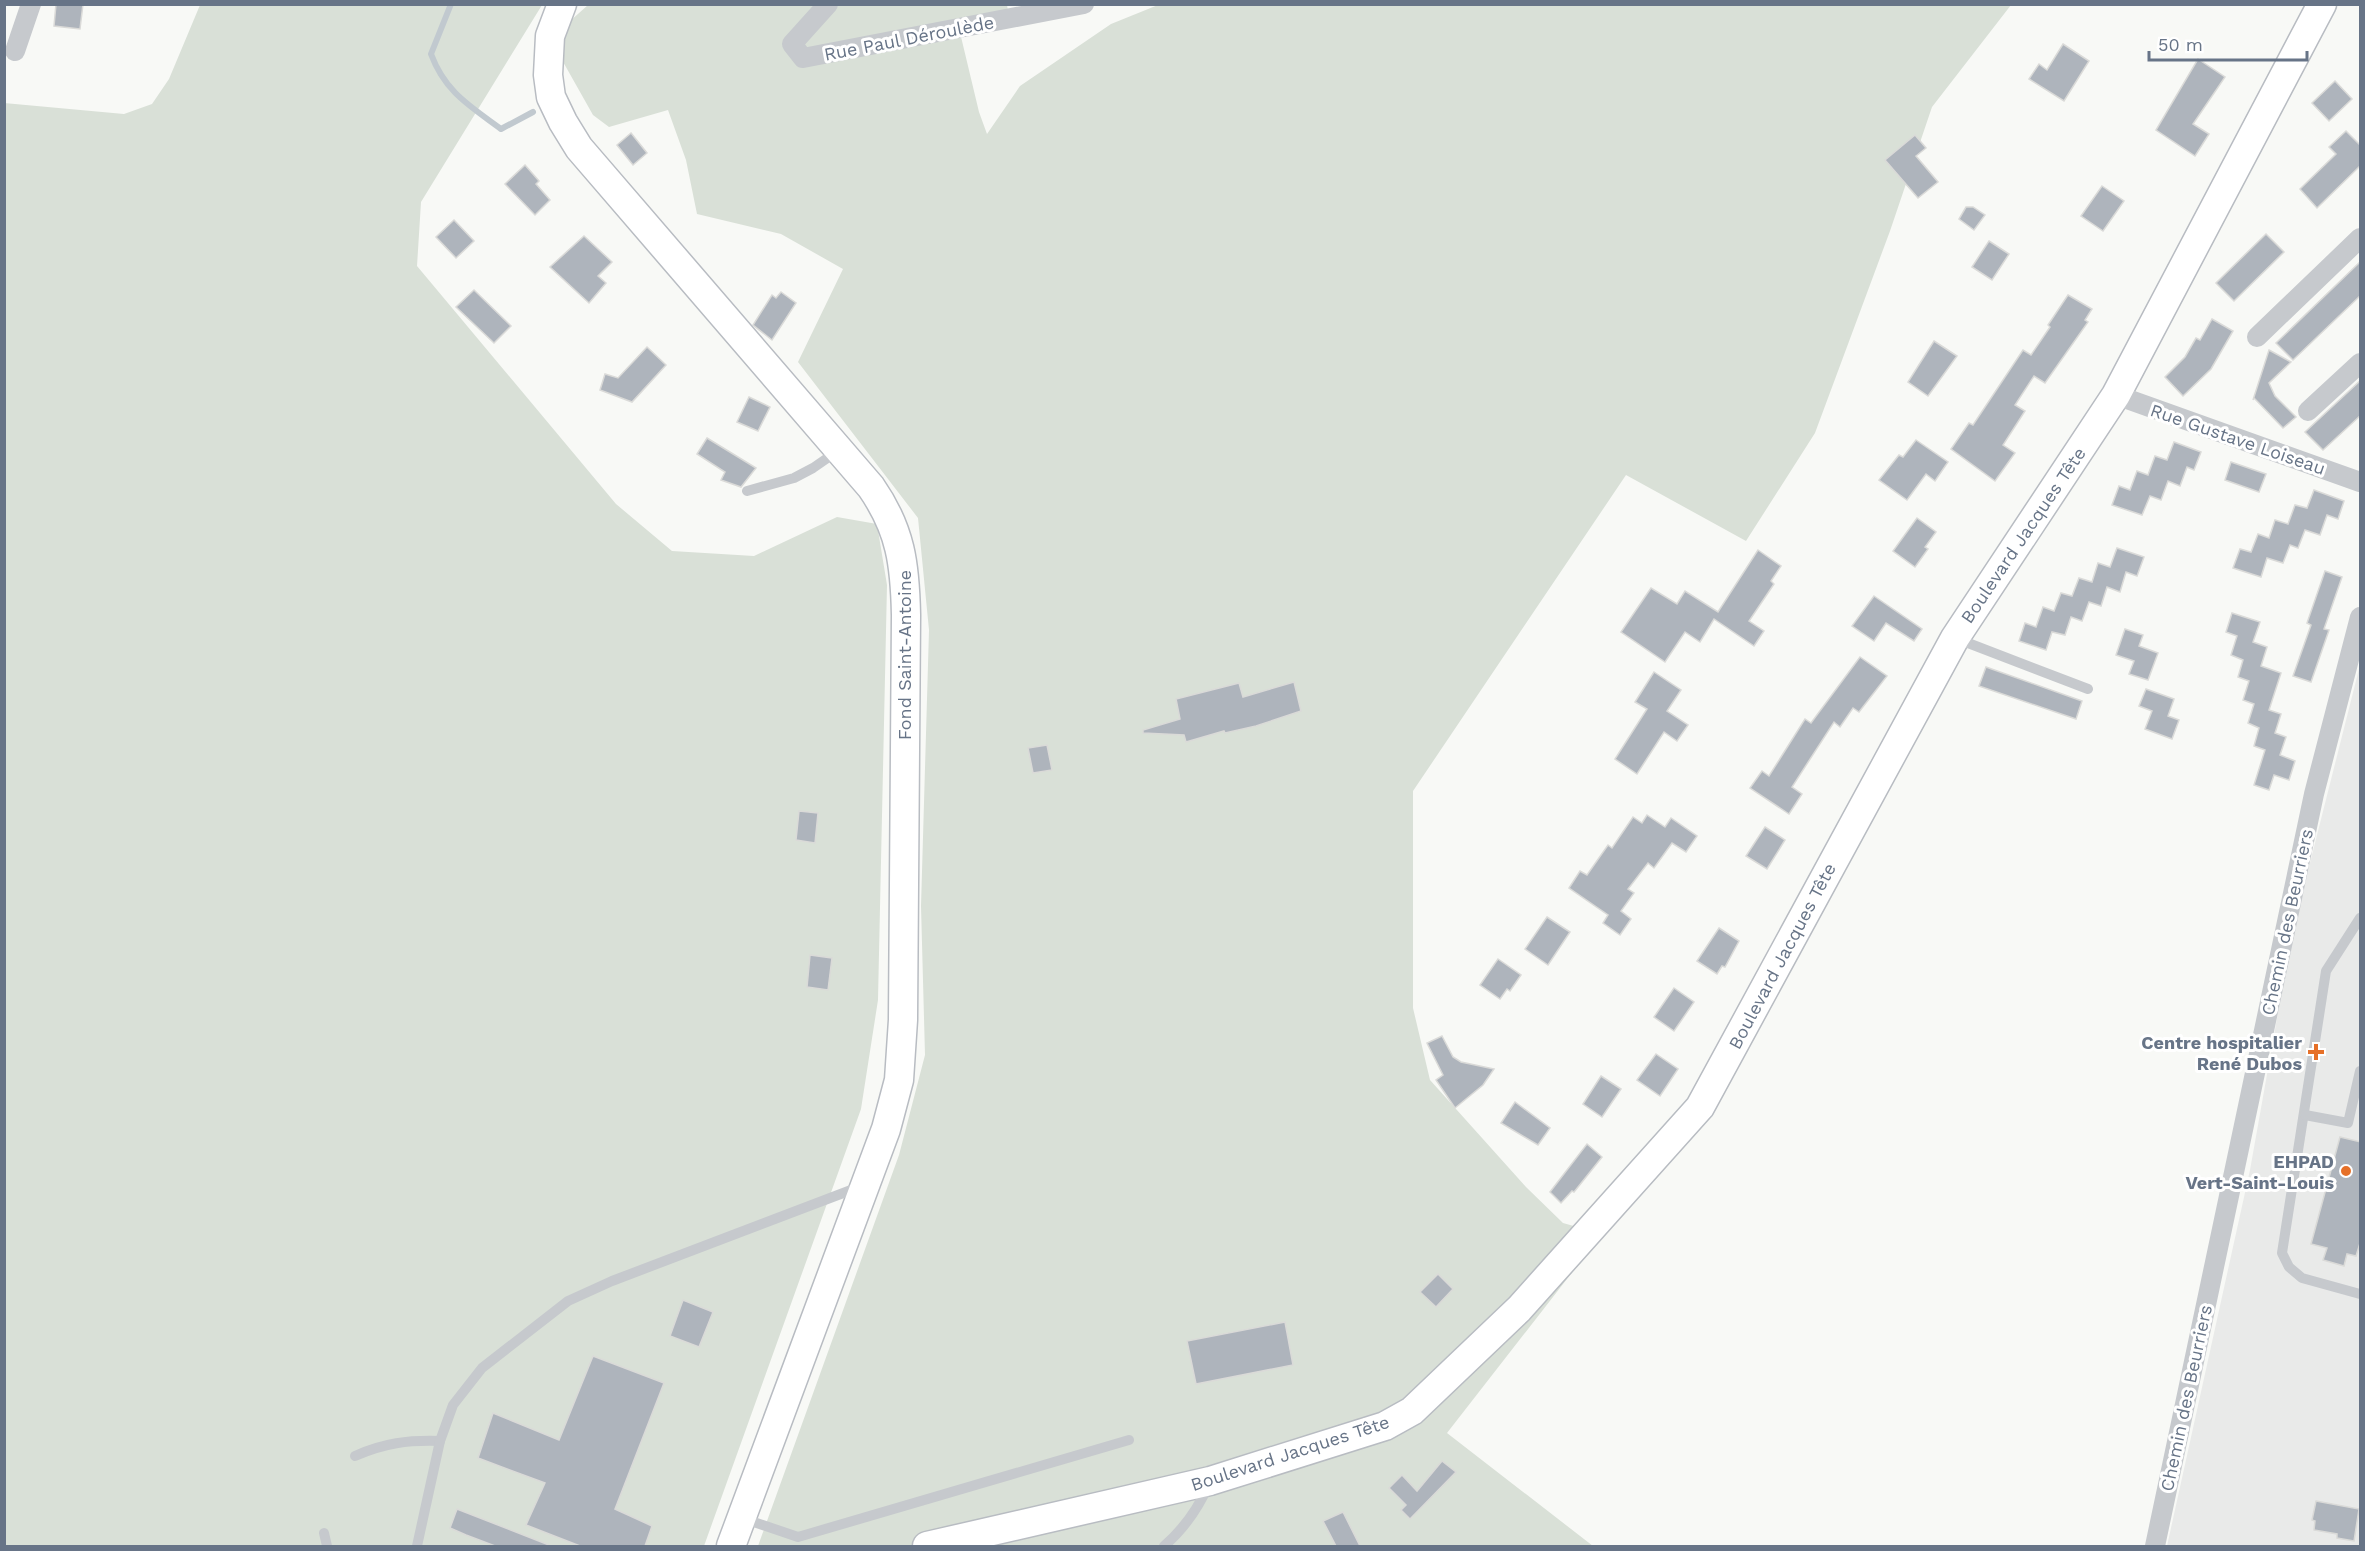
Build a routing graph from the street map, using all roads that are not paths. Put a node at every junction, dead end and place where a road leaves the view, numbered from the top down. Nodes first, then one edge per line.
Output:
1 (32, 4) edge
2 (562, 4) edge
3 (828, 4) edge
4 (1084, 4) edge
5 (2322, 4) edge
6 (15, 51) dead end
7 (2361, 238) edge
8 (2257, 338) dead end
9 (2361, 363) edge
10 (2116, 395) junction
11 (2308, 411) dead end
12 (840, 449) junction
13 (2361, 482) edge
14 (747, 491) dead end
15 (2361, 617) edge
16 (1955, 638) junction
17 (2088, 689) dead end
18 (2361, 918) edge
19 (2361, 1071) edge
20 (2305, 1115) junction
21 (866, 1185) junction
22 (2361, 1294) edge
23 (1129, 1440) dead end
24 (440, 1441) junction
25 (355, 1456) dead end
26 (1210, 1481) junction
27 (742, 1518) junction
28 (324, 1533) dead end
29 (327, 1546) edge
30 (417, 1546) edge
31 (731, 1546) edge
32 (927, 1546) edge
33 (1164, 1546) edge
34 (2155, 1546) edge

1 - 6 street
2 - 12 street, Fond Saint-Antoine
3 - 4 street, Rue Paul Déroulède
5 - 10 street, Boulevard Jacques Tête
7 - 8 street
9 - 11 street
10 - 13 street, Rue Gustave Loiseau
10 - 16 street, Boulevard Jacques Tête
12 - 14 lane
12 - 21 street, Fond Saint-Antoine
15 - 34 street, Chemin des Beurriers
16 - 17 lane
16 - 26 street, Boulevard Jacques Tête
18 - 20 lane
19 - 20 lane
20 - 22 lane
21 - 24 lane
21 - 27 street, Fond Saint-Antoine
23 - 27 lane
24 - 25 lane
24 - 30 lane
26 - 32 street, Boulevard Jacques Tête
26 - 33 lane
27 - 31 street, Fond Saint-Antoine
28 - 29 lane

